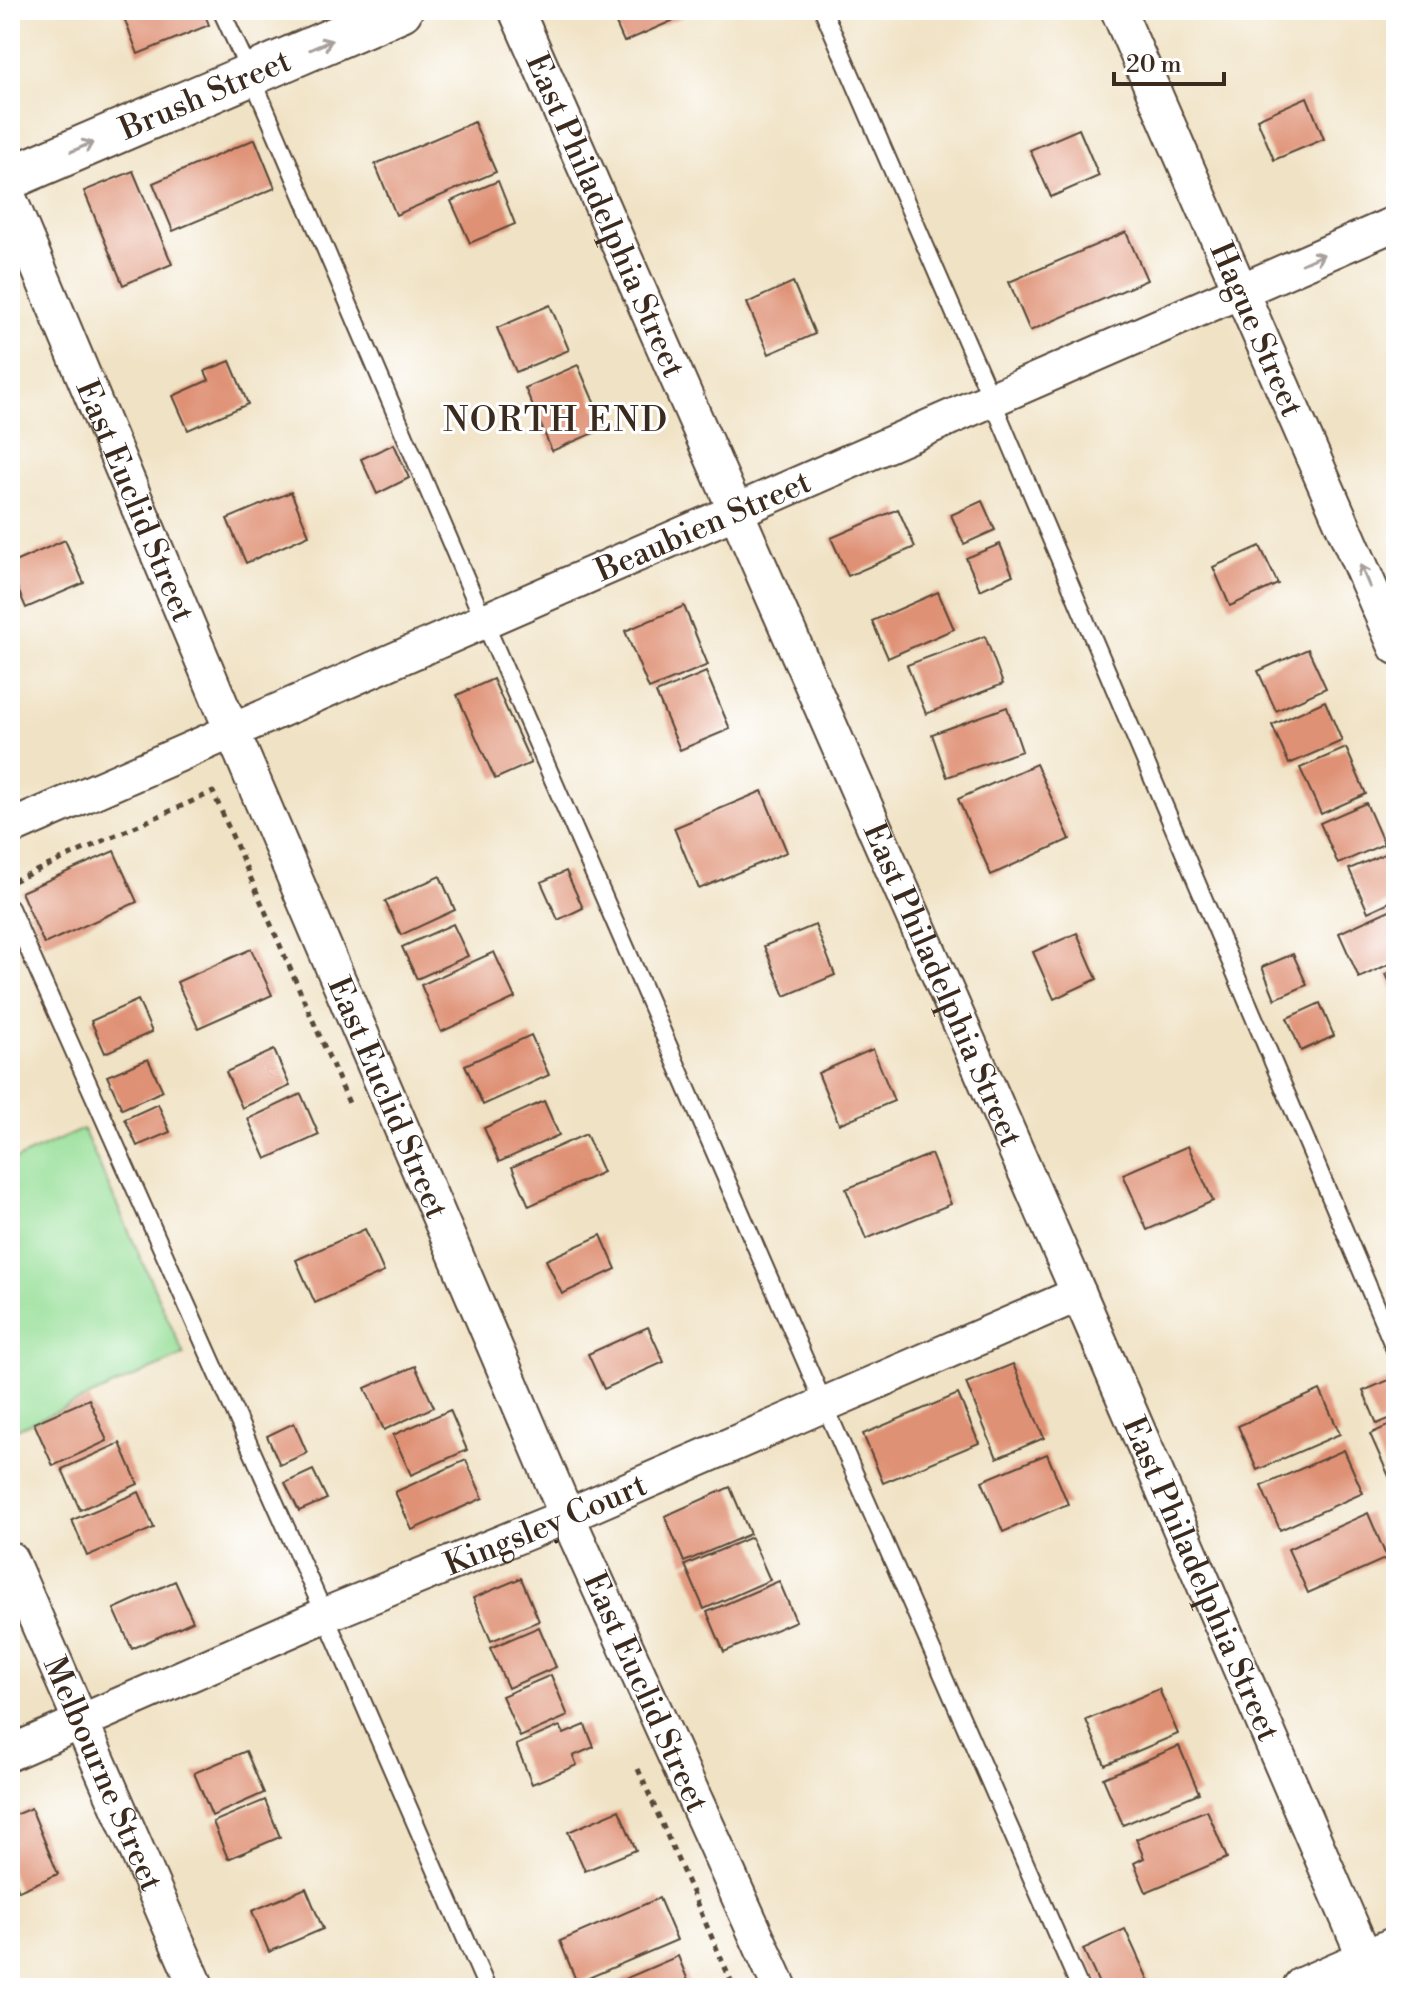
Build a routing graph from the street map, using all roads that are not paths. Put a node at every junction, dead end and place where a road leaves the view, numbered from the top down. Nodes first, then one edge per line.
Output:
1 (221, 10) edge
2 (401, 10) edge
3 (516, 10) edge
4 (823, 10) edge
5 (1118, 10) edge
6 (251, 75) junction
7 (10, 178) edge
8 (10, 200) edge
9 (1396, 223) edge
10 (1241, 291) junction
11 (992, 400) junction
12 (736, 511) junction
13 (484, 621) junction
14 (1396, 647) edge
15 (232, 731) junction
16 (10, 828) edge
17 (10, 908) edge
18 (1079, 1294) junction
19 (1396, 1352) edge
20 (824, 1404) junction
21 (567, 1516) junction
22 (10, 1559) edge
23 (325, 1615) junction
24 (81, 1722) junction
25 (10, 1753) edge
26 (1380, 1966) edge
27 (197, 1988) edge
28 (487, 1988) edge
29 (780, 1988) edge
30 (1080, 1988) edge
31 (1304, 1988) edge

1 - 6 lane
6 -> 2 street, Brush Street
3 - 12 street, East Philadelphia Street
4 - 11 lane
5 - 10 street, Hague Street
7 -> 6 street, Brush Street
6 - 13 lane
8 - 15 street, East Euclid Street
10 -> 9 street, Beaubien Street
10 - 11 street, Beaubien Street
14 -> 10 street, Hague Street
11 - 12 street, Beaubien Street
11 - 19 lane
12 - 13 street, Beaubien Street
12 - 18 street, East Philadelphia Street
13 - 15 street, Beaubien Street
13 - 20 lane
15 - 16 street, Beaubien Street
15 - 21 street, East Euclid Street
17 - 23 lane
18 - 20 street, Kingsley Court
18 - 26 street, East Philadelphia Street
20 - 21 street, Kingsley Court
20 - 30 lane
21 - 23 street, Kingsley Court
21 - 29 street, East Euclid Street
22 - 24 street, Melbourne Street
23 - 24 street, Kingsley Court
23 - 28 lane
24 - 25 street, Kingsley Court
24 - 27 street, Melbourne Street
26 - 31 street

